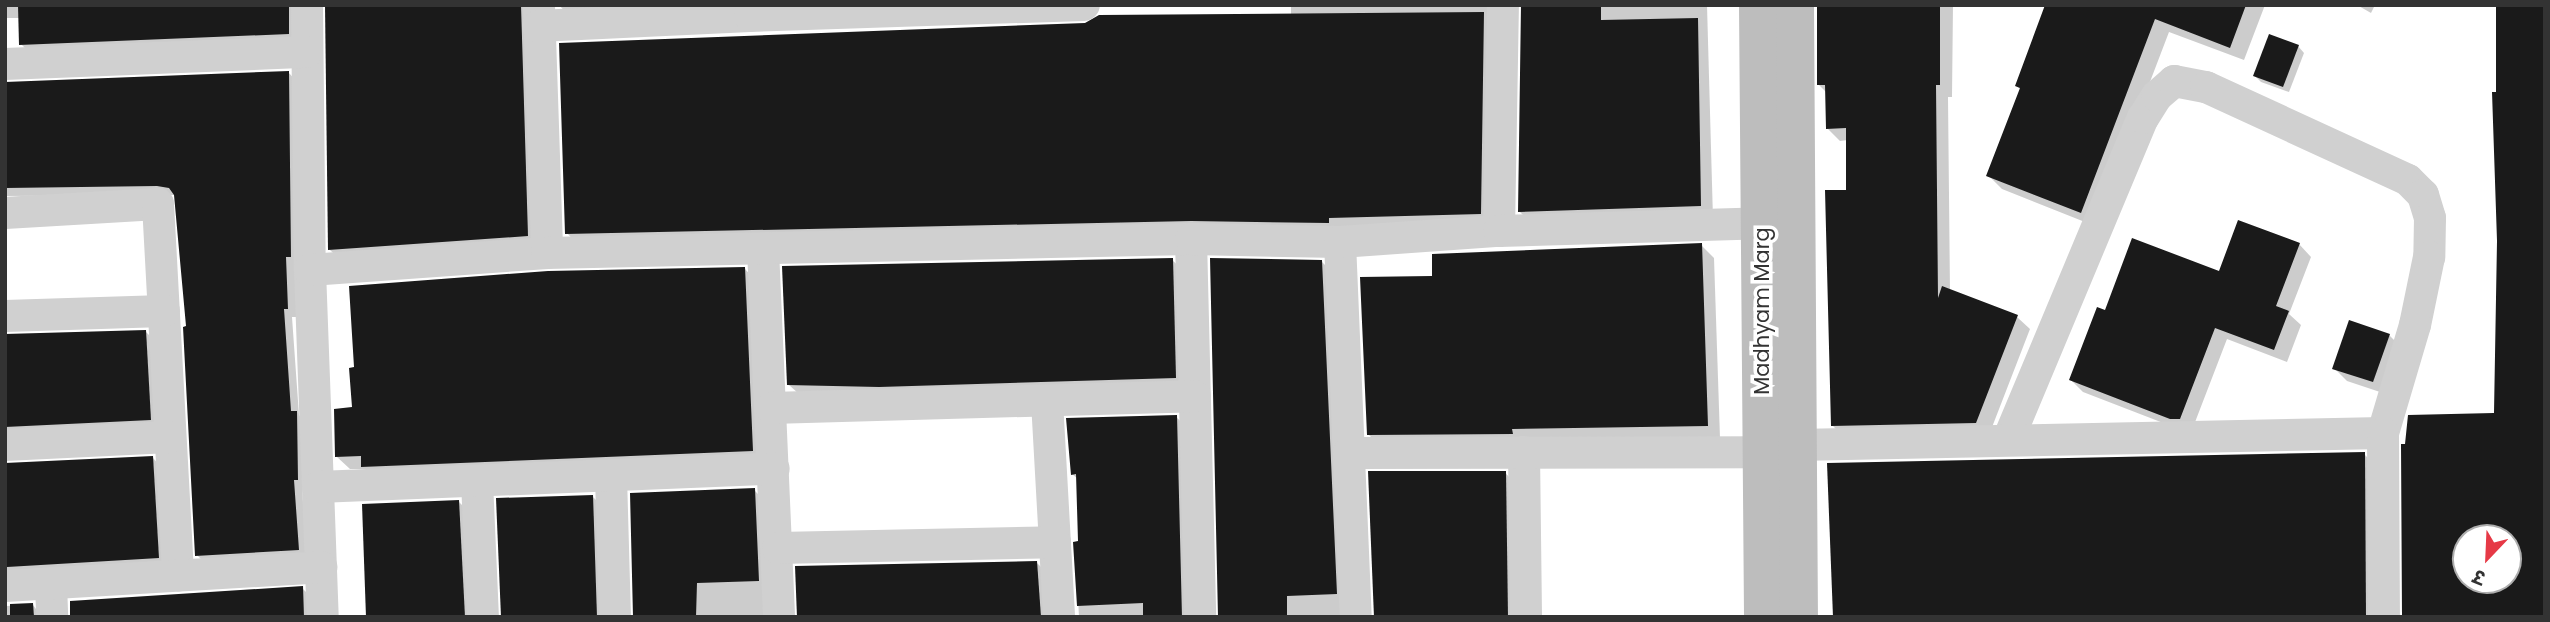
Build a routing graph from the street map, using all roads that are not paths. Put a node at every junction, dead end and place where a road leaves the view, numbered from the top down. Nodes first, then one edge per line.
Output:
1 (307, 5) edge
2 (1084, 5) edge
3 (1503, 5) edge
4 (1758, 5) edge
5 (1795, 5) edge
6 (750, 10) edge
7 (538, 16) edge
8 (307, 52) junction
9 (5, 64) edge
10 (5, 213) edge
11 (1762, 223) junction
12 (1499, 231) junction
13 (1191, 239) junction
14 (1340, 242) junction
15 (763, 249) junction
16 (547, 253) junction
17 (310, 270) junction
18 (164, 312) junction
19 (5, 316) edge
20 (1195, 396) junction
21 (1047, 401) junction
22 (771, 408) junction
23 (2383, 433) junction
24 (170, 437) junction
25 (2008, 440) junction
26 (5, 445) edge
27 (1780, 448) junction
28 (1524, 452) junction
29 (1349, 453) junction
30 (774, 469) junction
31 (611, 476) junction
32 (477, 481) junction
33 (318, 487) junction
34 (1055, 542) junction
35 (778, 548) junction
36 (321, 567) junction
37 (178, 575) junction
38 (51, 583) junction
39 (5, 586) edge
40 (52, 617) edge
41 (323, 617) edge
42 (483, 617) edge
43 (615, 617) edge
44 (779, 617) edge
45 (1059, 617) edge
46 (1200, 617) edge
47 (1356, 617) edge
48 (1526, 617) edge
49 (1763, 617) edge
50 (1799, 617) edge
51 (2384, 617) edge

1 - 8 street
2 - 6 street
3 - 12 street
4 - 11 street, Madhyam Marg
5 - 27 street, Madhyam Marg
6 - 7 street
7 - 16 street
8 - 9 street
8 - 17 street
10 - 18 street
11 - 12 street
11 - 27 street, Madhyam Marg
12 - 14 street
13 - 14 street
13 - 15 street
13 - 20 street
14 - 29 street
15 - 16 street
15 - 22 street
16 - 17 street
17 - 33 street
18 - 19 street
18 - 24 street
20 - 21 street
20 - 46 street
21 - 22 street
21 - 34 street
22 - 30 street
23 - 25 street
23 - 25 street
23 - 51 street
24 - 26 street
24 - 37 street
25 - 27 street
27 - 28 street
27 - 49 street, Madhyam Marg
27 - 50 street, Madhyam Marg
28 - 29 street
28 - 48 street
29 - 47 street
30 - 31 street
30 - 35 street
31 - 32 street
31 - 43 street
32 - 33 street
32 - 42 street
33 - 36 street
34 - 35 street
34 - 45 street
35 - 44 street
36 - 37 street
36 - 41 street
37 - 38 street
38 - 39 street
38 - 40 street

